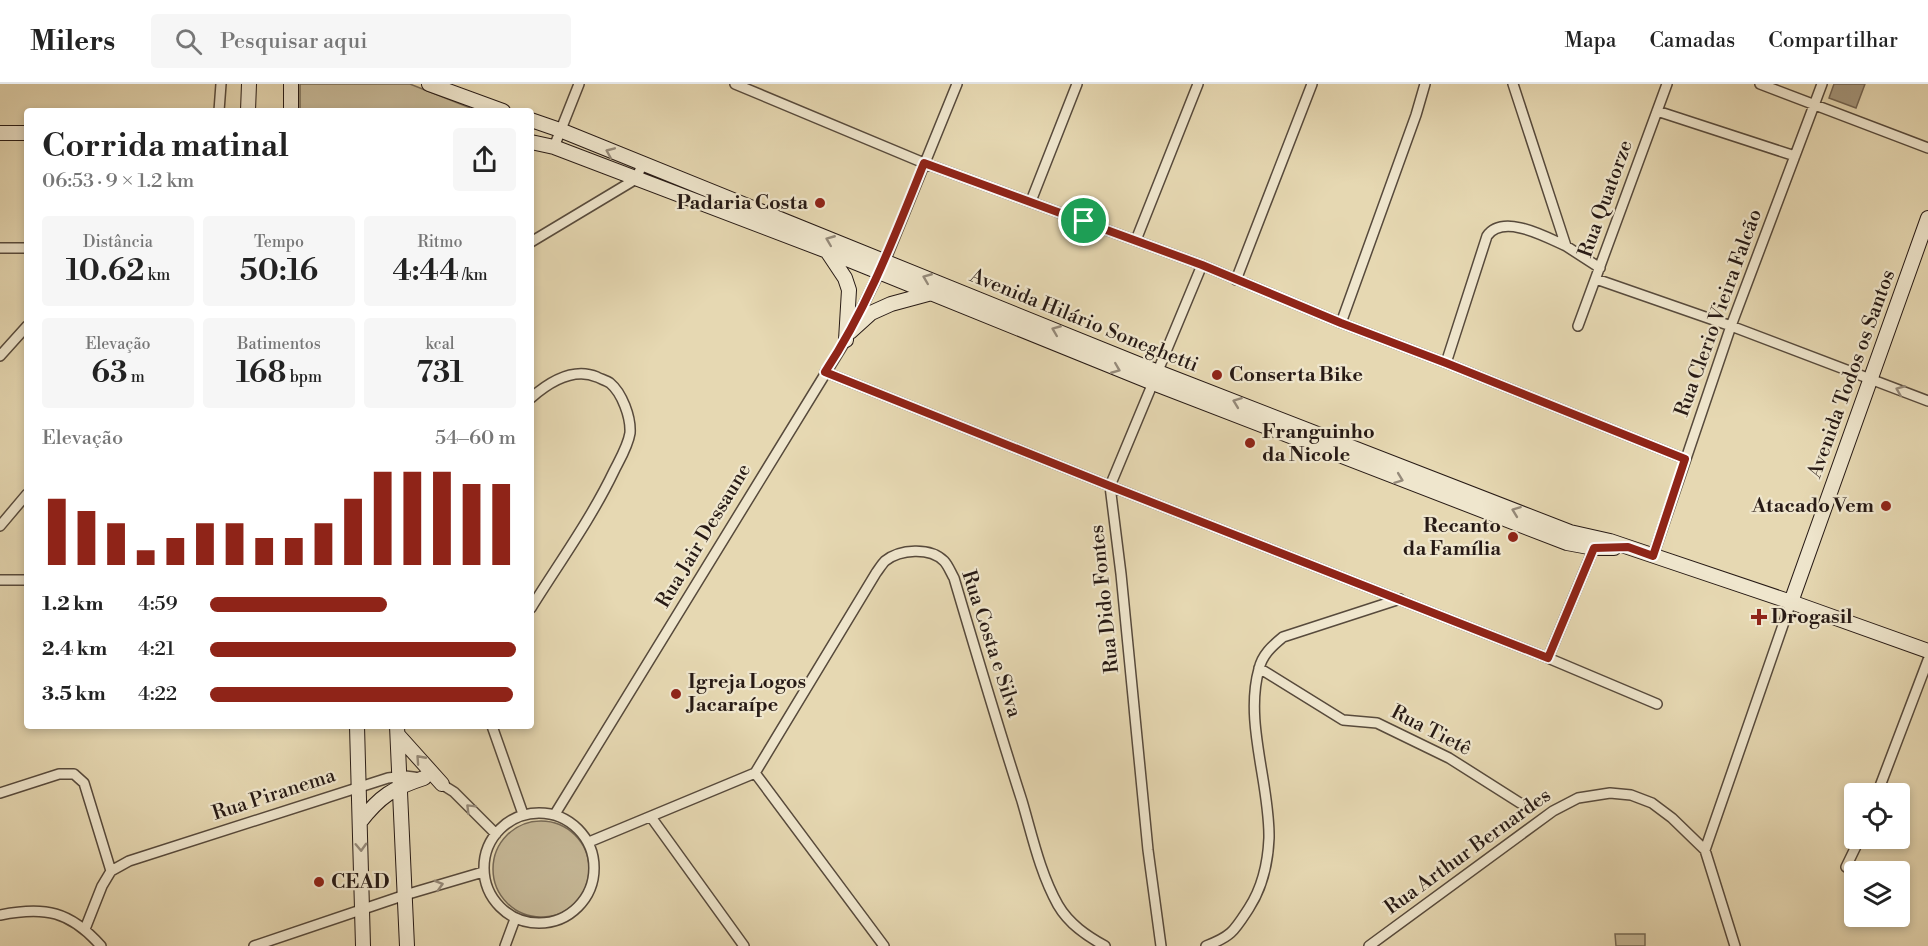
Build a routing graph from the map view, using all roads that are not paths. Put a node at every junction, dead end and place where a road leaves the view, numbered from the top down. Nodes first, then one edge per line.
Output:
1 (221, 84) edge
2 (249, 84) edge
3 (291, 84) edge
4 (429, 84) edge
5 (579, 84) edge
6 (735, 84) edge
7 (957, 84) edge
8 (1077, 84) edge
9 (1198, 84) edge
10 (1312, 84) edge
11 (1425, 84) edge
12 (1513, 84) edge
13 (1667, 84) edge
14 (1760, 84) edge
15 (1822, 84) edge
16 (462, 104) edge
17 (1815, 105) junction
18 (219, 108) edge
19 (248, 108) edge
20 (291, 108) edge
21 (485, 108) edge
22 (1657, 111) junction
23 (534, 121) edge
24 (560, 130) junction
25 (0, 133) edge
26 (24, 133) edge
27 (534, 143) edge
28 (554, 147) junction
29 (1928, 148) edge
30 (1795, 156) junction
31 (924, 163) junction
32 (642, 165) junction
33 (636, 179) junction
34 (1031, 201) junction
35 (751, 215) junction
36 (1928, 218) edge
37 (534, 240) edge
38 (1136, 240) junction
39 (1566, 246) junction
40 (0, 248) edge
41 (24, 248) edge
42 (827, 252) junction
43 (1202, 265) junction
44 (882, 268) junction
45 (1600, 268) junction
46 (1596, 279) junction
47 (1236, 280) junction
48 (928, 294) junction
49 (1341, 323) junction
50 (1578, 326) dead end
51 (1731, 326) junction
52 (24, 329) edge
53 (848, 336) junction
54 (0, 356) edge
55 (1446, 363) junction
56 (825, 372) junction
57 (1155, 378) junction
58 (1871, 378) junction
59 (534, 395) edge
60 (1928, 401) edge
61 (1685, 459) junction
62 (1110, 486) junction
63 (24, 498) edge
64 (0, 526) edge
65 (1596, 543) junction
66 (1653, 556) junction
67 (0, 580) edge
68 (24, 580) edge
69 (1400, 599) junction
70 (1791, 602) junction
71 (534, 604) edge
72 (1928, 651) edge
73 (1548, 658) junction
74 (1928, 660) edge
75 (1259, 668) junction
76 (1657, 704) dead end
77 (357, 729) edge
78 (493, 729) edge
79 (398, 730) edge
80 (755, 773) junction
81 (424, 778) joint
82 (399, 781) junction
83 (1881, 783) edge
84 (442, 784) junction
85 (358, 787) junction
86 (0, 793) edge
87 (1520, 804) dead end
88 (524, 814) junction
89 (555, 814) junction
90 (651, 817) junction
91 (360, 822) junction
92 (496, 834) junction
93 (589, 842) junction
94 (1705, 850) junction
95 (111, 871) junction
96 (483, 872) junction
97 (405, 895) junction
98 (363, 910) junction
99 (0, 915) edge
100 (515, 919) junction
101 (85, 929) junction
102 (100, 946) edge
103 (254, 946) edge
104 (363, 946) edge
105 (407, 946) edge
106 (505, 946) edge
107 (744, 946) edge
108 (884, 946) edge
109 (1106, 946) edge
110 (1161, 946) edge
111 (1206, 946) edge
112 (1369, 946) edge
113 (1735, 946) edge

1 - 18 street
2 - 19 street
3 - 20 street
4 - 16 street
5 - 24 street
6 - 31 street
7 - 31 street, Rua Jair Dessaune
8 - 34 street
9 - 38 street
10 - 47 street
11 - 49 street
12 - 39 street
13 - 22 street, Rua Quatorze
14 - 17 street
15 - 17 street, Rua Clerio Vieira Falcão
16 - 21 street
17 - 29 street
17 - 30 street, Rua Clerio Vieira Falcão
22 - 30 street
22 - 45 street, Rua Quatorze
23 - 24 street, Avenida Hilário Soneghetti
24 - 28 street
32 -> 24 street, Avenida Hilário Soneghetti
25 - 26 street
27 - 28 street, Avenida Hilário Soneghetti
28 - 33 street, Avenida Hilário Soneghetti
30 - 51 street, Rua Clerio Vieira Falcão
31 - 34 street
31 - 44 street, Rua Jair Dessaune
32 - 33 street
32 - 35 street, Avenida Hilário Soneghetti
33 - 35 street, Avenida Hilário Soneghetti
33 - 37 street
34 - 38 street
35 - 42 street, Avenida Hilário Soneghetti
44 -> 35 street, Avenida Hilário Soneghetti
36 - 58 street, Avenida Todos os Santos
38 - 43 street
39 - 45 street
39 - 55 street
40 - 41 street
42 - 44 street, Avenida Hilário Soneghetti
42 - 53 street
43 - 47 street
43 - 57 street, Rua Dido Fontes
44 - 48 street, Avenida Hilário Soneghetti
44 - 53 street, Rua Jair Dessaune
57 -> 44 street, Avenida Hilário Soneghetti
45 - 46 street, Rua Quatorze
46 - 50 street, Rua Quatorze
46 - 51 street
47 - 49 street
48 - 53 street
48 -> 57 street, Avenida Hilário Soneghetti
49 - 55 street
51 - 58 street
51 - 61 street, Rua Clerio Vieira Falcão
52 - 54 street
53 - 56 street, Rua Jair Dessaune
55 - 61 street
56 - 62 street
56 - 89 street, Rua Jair Dessaune
57 - 62 street, Rua Dido Fontes
57 - 65 street, Avenida Hilário Soneghetti
60 -> 58 street
58 - 70 street, Avenida Todos os Santos
59 - 71 street
61 - 66 street, Rua Clerio Vieira Falcão
62 - 69 street
62 - 110 street, Rua Dido Fontes
63 - 64 street
65 - 66 street, Avenida Hilário Soneghetti
65 - 73 street
66 - 70 street, Avenida Hilário Soneghetti
67 - 68 street
69 - 73 street
69 - 75 street
70 - 72 street, Avenida Hilário Soneghetti
70 - 94 street, Avenida Todos os Santos
73 - 76 street
74 - 83 street
75 - 87 street, Rua Tietê
75 - 111 street
77 - 85 street
78 - 88 street
79 - 82 street
84 -> 79 street
80 - 90 street
80 - 108 street
80 - 109 street, Rua Costa e Silva
81 - 82 street
81 - 84 street
82 - 85 street, Rua Piranema
82 - 91 street
82 - 97 street
92 -> 84 street
85 - 91 street
85 - 95 street, Rua Piranema
86 - 95 street
88 - 89 street
88 - 92 street
89 - 93 street
90 - 93 street
90 - 107 street
91 -> 98 street
92 - 96 street
93 - 100 street
94 - 112 street, Rua Arthur Bernardes
94 - 113 street
95 - 101 street
97 -> 96 street
96 - 100 street
97 - 98 street
97 - 105 street
98 - 103 street
98 - 104 street
99 - 101 street
100 - 106 street
101 - 102 street

